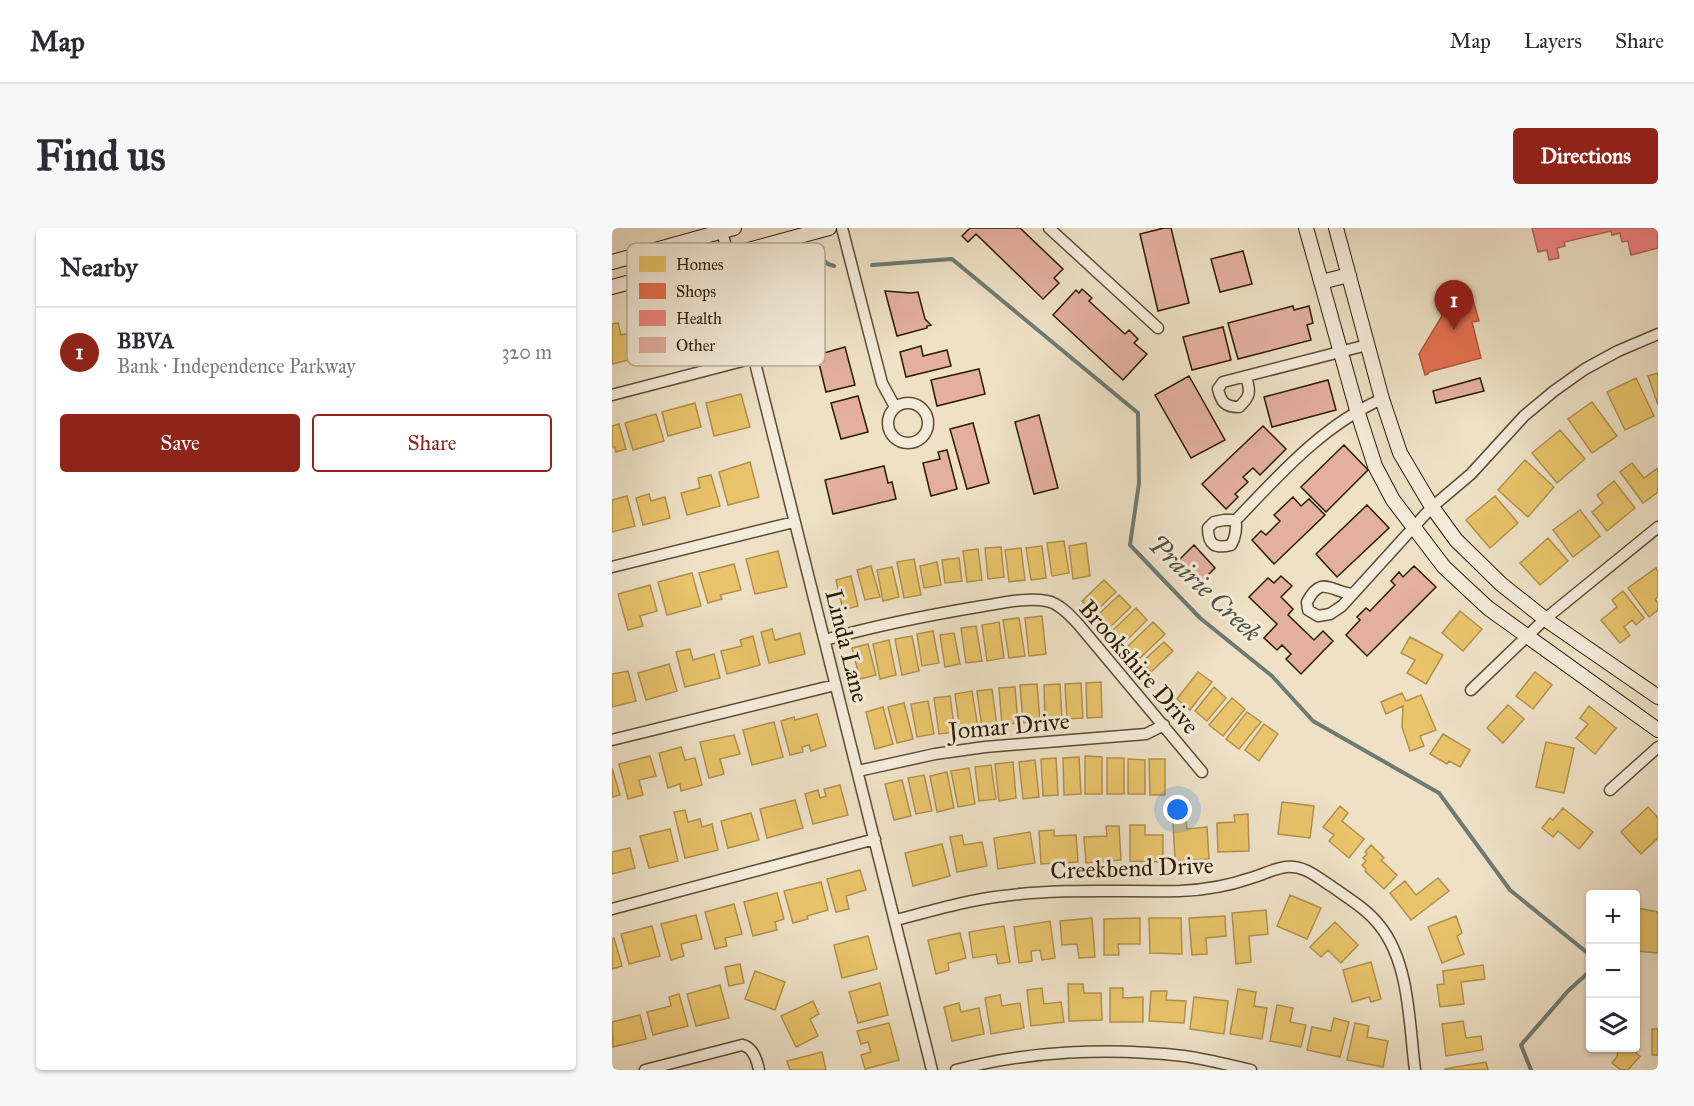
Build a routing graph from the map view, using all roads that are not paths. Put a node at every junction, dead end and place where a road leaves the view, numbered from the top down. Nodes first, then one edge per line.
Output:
1 (830, 228) edge
2 (842, 228) edge
3 (1049, 228) edge
4 (1306, 228) edge
5 (1336, 228) edge
6 (728, 230) edge
7 (681, 243) edge
8 (776, 243) edge
9 (627, 258) edge
10 (612, 262) edge
11 (1349, 275) junction
12 (1321, 282) junction
13 (627, 283) edge
14 (612, 287) edge
15 (1158, 328) dead end
16 (1658, 334) edge
17 (1367, 345) junction
18 (1341, 351) junction
19 (723, 366) edge
20 (756, 366) edge
21 (1246, 377) dead end
22 (612, 395) edge
23 (1382, 399) junction
24 (895, 407) dead end
25 (1357, 410) junction
26 (1432, 507) junction
27 (1236, 520) dead end
28 (794, 522) junction
29 (1413, 527) junction
30 (1658, 527) edge
31 (612, 567) edge
32 (1352, 594) dead end
33 (1545, 619) junction
34 (1526, 637) junction
35 (825, 640) junction
36 (835, 685) junction
37 (1471, 690) dead end
38 (1658, 697) edge
39 (1164, 725) junction
40 (1658, 730) edge
41 (612, 740) edge
42 (1658, 747) edge
43 (858, 771) junction
44 (1202, 772) dead end
45 (1610, 790) dead end
46 (875, 839) junction
47 (612, 909) edge
48 (896, 920) junction
49 (645, 1070) edge
50 (759, 1070) edge
51 (932, 1070) edge
52 (956, 1070) edge
53 (1251, 1070) edge
54 (1415, 1070) edge

1 - 8 main road
2 - 24 street
3 - 15 street
4 - 12 main road
5 - 11 main road
6 - 7 main road
9 - 10 main road
11 - 12 main road
11 - 17 main road
12 - 18 main road
13 - 14 main road
16 - 26 street
17 - 18 street
17 - 23 main road
18 - 21 street
18 - 25 main road
19 - 22 street
20 - 28 street, Linda Lane
23 - 25 street
23 - 26 main road
25 - 27 street
25 - 29 main road
26 - 29 street
26 - 33 main road
28 - 31 street
28 - 35 street, Linda Lane
29 - 32 street
29 - 34 main road
30 - 33 street
33 - 34 street
33 - 38 main road
34 - 37 street
34 - 40 main road
35 - 36 street, Linda Lane
35 - 39 street, Brookshire Drive
36 - 41 street
36 - 43 street, Linda Lane
39 - 43 street, Jomar Drive
39 - 44 street, Brookshire Drive
42 - 45 street
43 - 46 street, Linda Lane
46 - 47 street
46 - 48 street, Linda Lane
48 - 51 street, Linda Lane
48 - 54 street, Creekbend Drive
49 - 50 street
52 - 53 street

